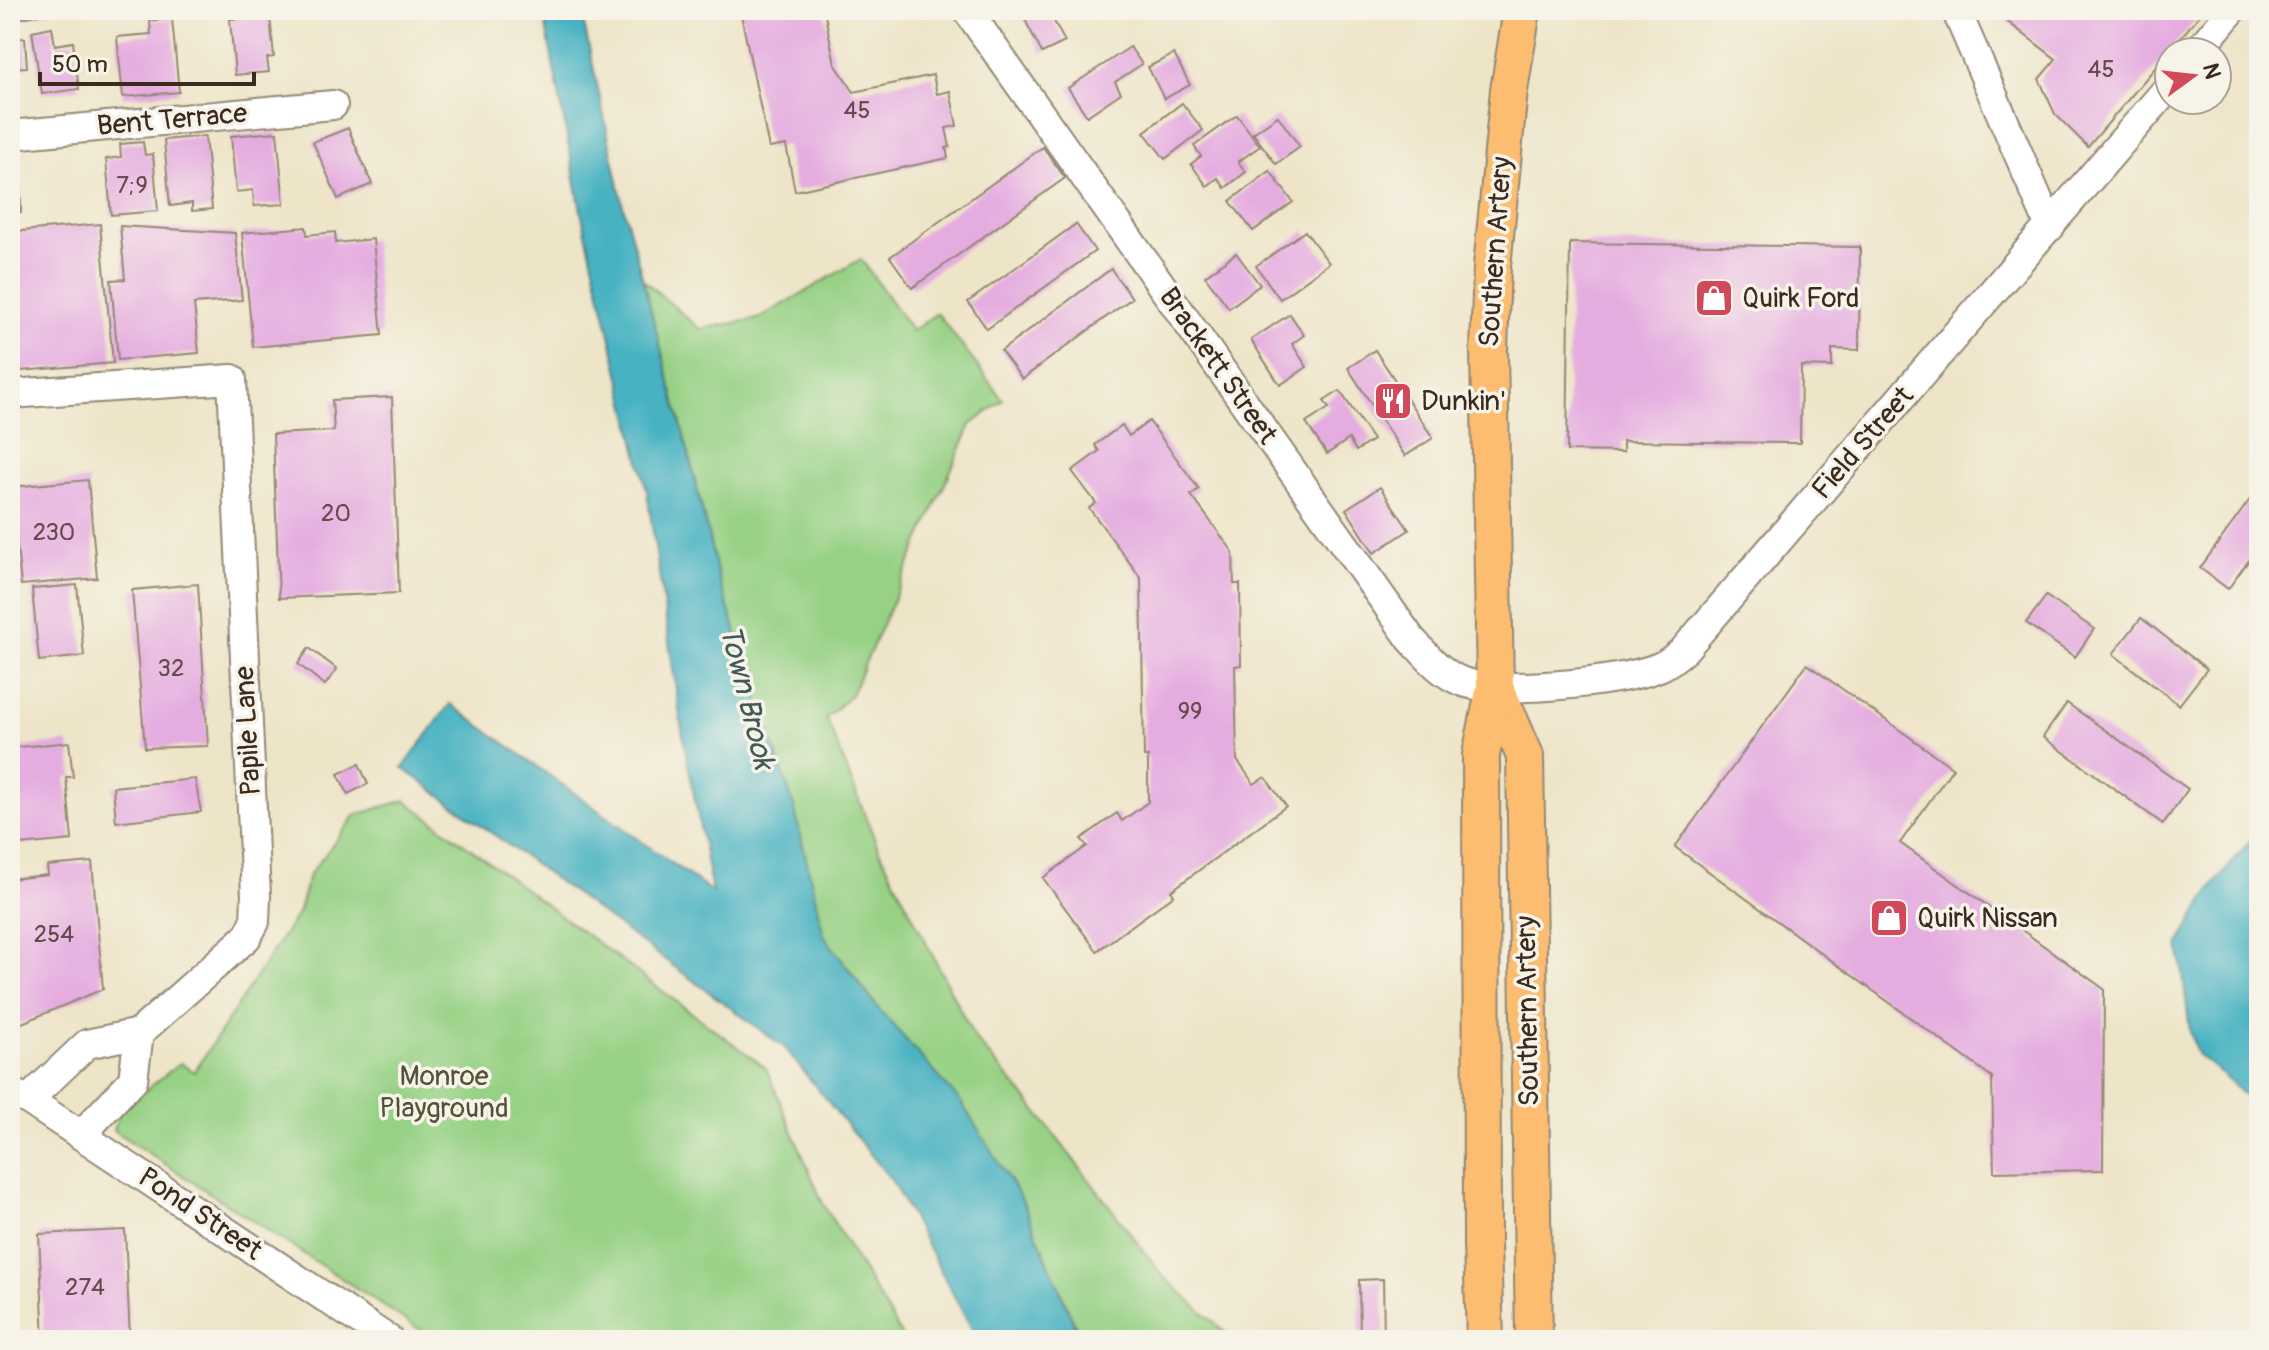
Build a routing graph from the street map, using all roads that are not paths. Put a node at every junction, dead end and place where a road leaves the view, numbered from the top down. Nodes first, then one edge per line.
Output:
1 (967, 10) edge
2 (1522, 10) edge
3 (1956, 10) edge
4 (2232, 10) edge
5 (2210, 36) edge
6 (333, 105) dead end
7 (2153, 106) edge
8 (10, 135) edge
9 (2050, 227) junction
10 (10, 394) edge
11 (1495, 687) junction
12 (139, 1033) junction
13 (19, 1096) edge
14 (81, 1135) junction
15 (389, 1340) edge
16 (1485, 1340) edge
17 (1534, 1340) edge

1 - 11 street, Brackett Street
2 - 11 main road, Southern Artery
3 - 9 street
4 - 5 street
6 - 8 street, Bent Terrace
7 - 9 street, Field Street
9 - 11 street, Field Street
10 - 12 street, Papile Lane
11 - 16 main road, Southern Artery
11 - 17 main road, Southern Artery
12 - 13 street, Papile Lane
12 - 14 street
13 - 14 street, Pond Street
14 - 15 street, Pond Street

